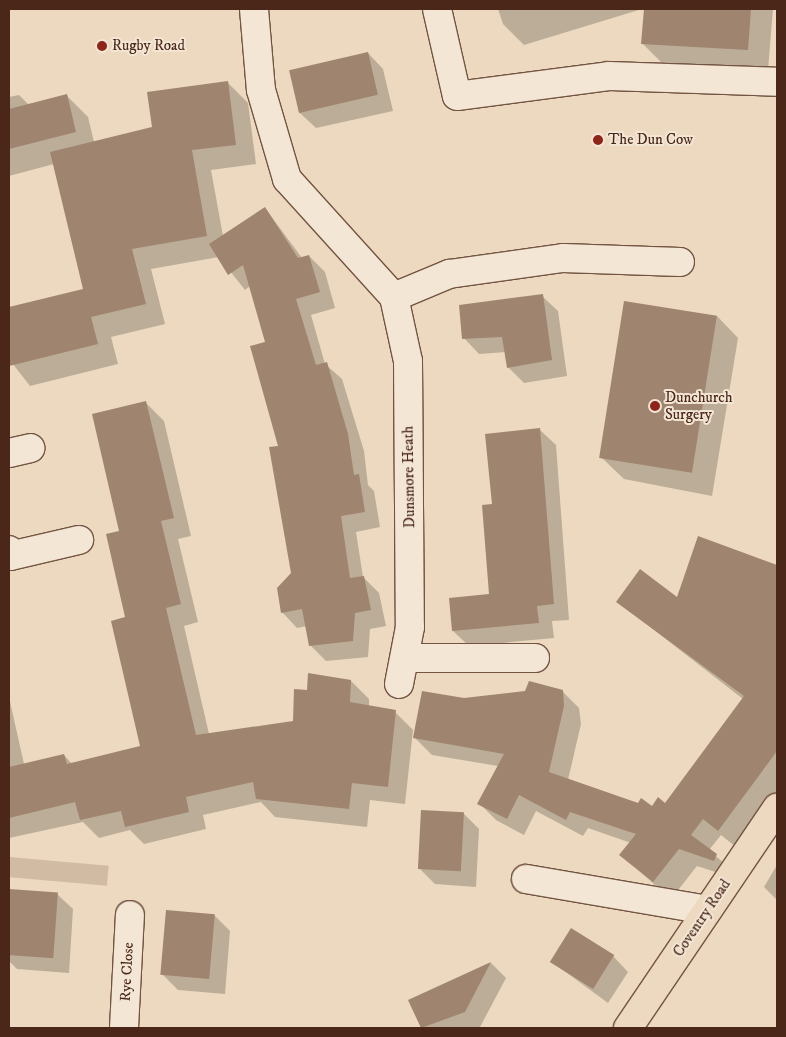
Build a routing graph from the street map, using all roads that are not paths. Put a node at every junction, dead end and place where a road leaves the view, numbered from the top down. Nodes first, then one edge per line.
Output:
1 (254, 9) edge
2 (437, 9) edge
3 (777, 82) edge
4 (680, 262) dead end
5 (394, 297) junction
6 (79, 540) dead end
7 (9, 550) edge
8 (535, 658) dead end
9 (777, 808) edge
10 (526, 879) dead end
11 (707, 910) junction
12 (130, 915) dead end
13 (124, 1028) edge
14 (628, 1028) edge

1 - 5 street, Dunsmore Heath
2 - 3 street
4 - 5 street
5 - 8 street, Dunsmore Heath
6 - 7 street
9 - 11 main road, Coventry Road
10 - 11 street
11 - 14 main road, Coventry Road
12 - 13 street, Rye Close

